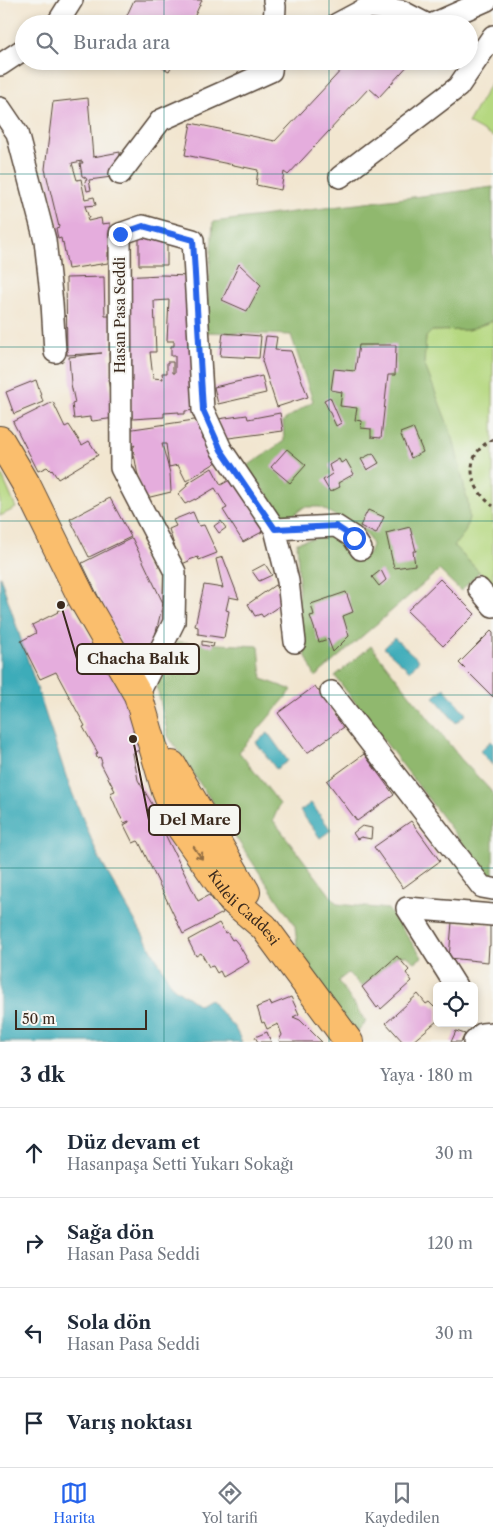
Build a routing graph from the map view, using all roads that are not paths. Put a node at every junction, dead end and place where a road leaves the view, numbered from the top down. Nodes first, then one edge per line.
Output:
1 (72, 0) edge
2 (274, 0) edge
3 (487, 0) edge
4 (63, 15) edge
5 (275, 15) edge
6 (354, 15) edge
7 (409, 15) edge
8 (453, 15) edge
9 (490, 47) edge
10 (15, 55) edge
11 (478, 62) edge
12 (0, 66) edge
13 (264, 70) edge
14 (472, 70) edge
15 (0, 108) edge
16 (120, 174) dead end
17 (340, 177) dead end
18 (55, 352) dead end
19 (0, 440) edge
20 (275, 529) junction
21 (361, 549) dead end
22 (478, 590) dead end
23 (493, 606) edge
24 (295, 642) dead end
25 (331, 692) dead end
26 (140, 703) junction
27 (493, 889) edge
28 (493, 915) edge
29 (453, 982) edge
30 (349, 1042) edge

1 - 4 street
2 - 5 street
3 - 8 street
6 - 7 street
9 - 11 street
10 - 12 street
13 - 16 street
14 - 17 street
15 - 18 street
19 - 26 main road, Kuleli Caddesi
20 - 21 street
20 - 24 street, Hasan Pasa Seddi
20 - 26 street, Hasan Pasa Seddi
22 - 23 street
25 - 27 street
26 - 30 main road, Kuleli Caddesi
28 - 29 street

